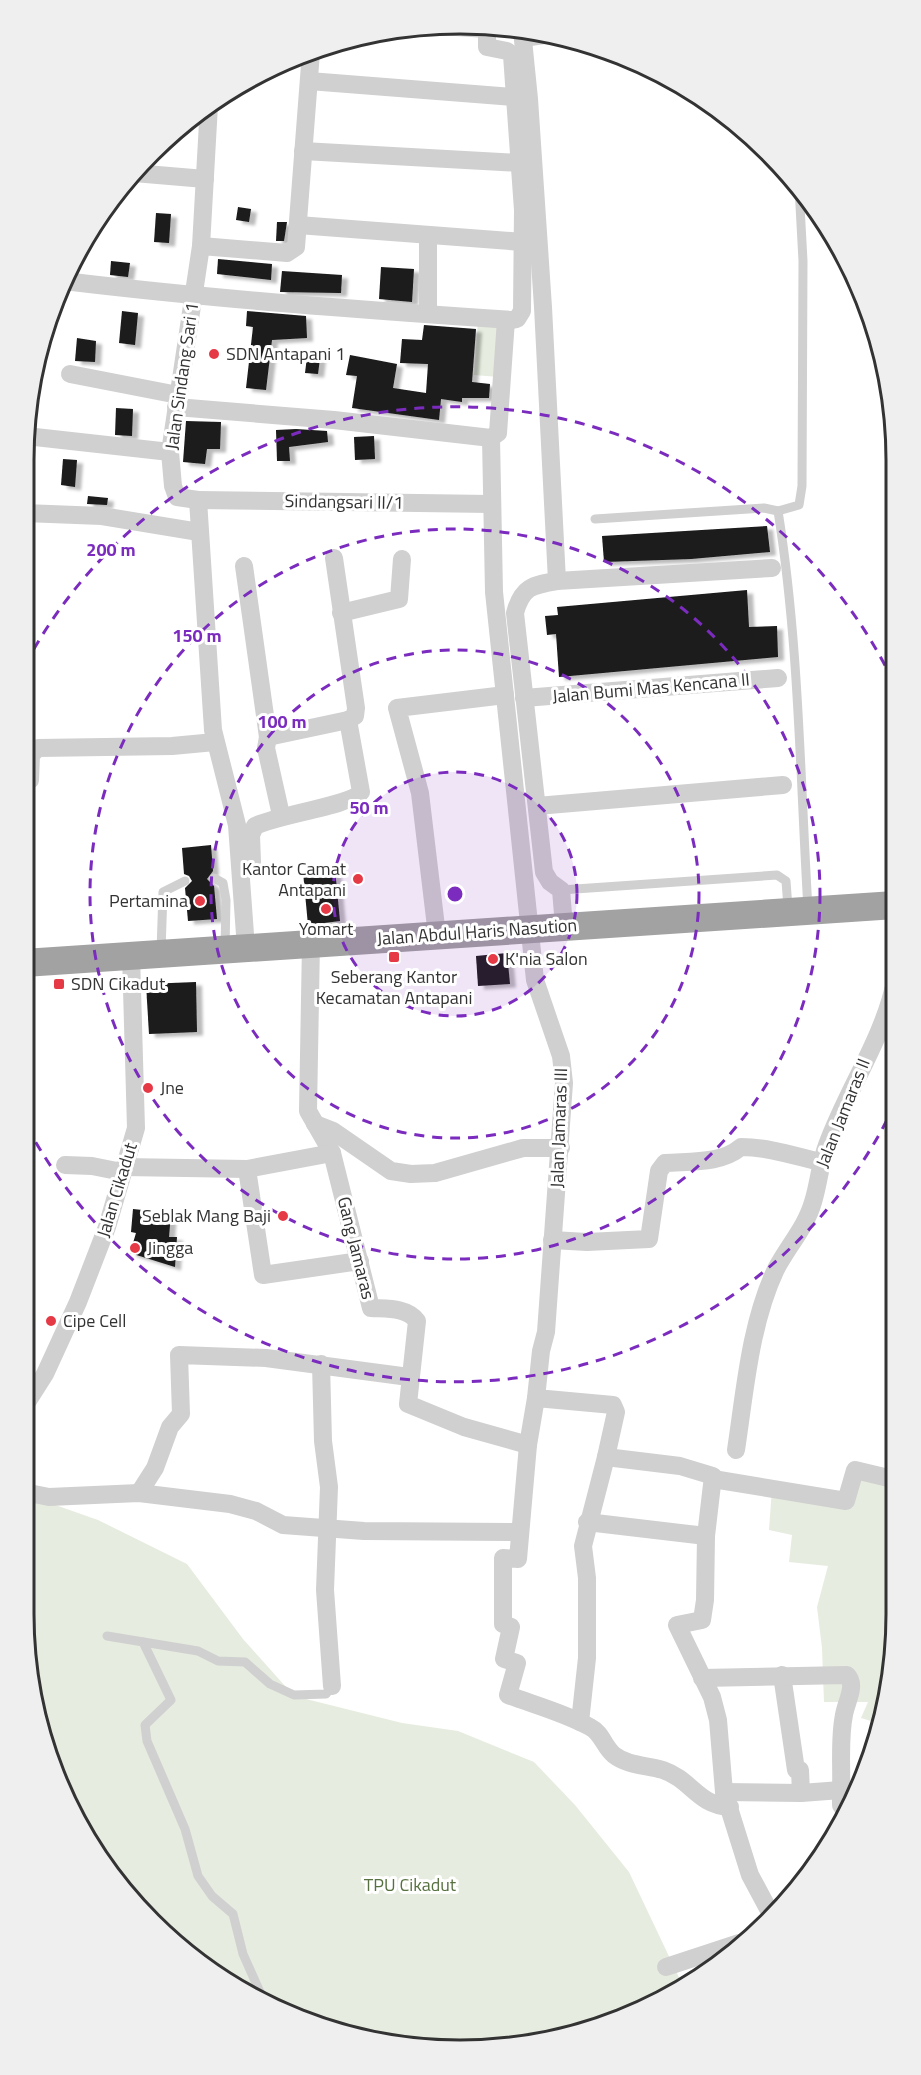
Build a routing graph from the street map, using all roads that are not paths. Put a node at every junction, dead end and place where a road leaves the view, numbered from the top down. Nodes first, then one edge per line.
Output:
1 (487, 35) edge
2 (523, 39) edge
3 (310, 62) edge
4 (309, 81) junction
5 (514, 97) junction
6 (208, 118) edge
7 (303, 151) junction
8 (519, 163) junction
9 (145, 174) edge
10 (205, 179) junction
11 (800, 204) edge
12 (298, 225) junction
13 (428, 236) junction
14 (523, 242) junction
15 (201, 246) junction
16 (74, 282) edge
17 (194, 297) junction
18 (428, 313) junction
19 (506, 320) junction
20 (70, 374) dead end
21 (177, 401) junction
22 (35, 437) edge
23 (491, 438) junction
24 (170, 452) junction
25 (198, 500) junction
26 (491, 504) junction
27 (778, 511) junction
28 (34, 513) edge
29 (596, 519) dead end
30 (199, 532) junction
31 (334, 558) dead end
32 (402, 559) dead end
33 (244, 566) dead end
34 (772, 568) dead end
35 (557, 581) junction
36 (341, 613) junction
37 (778, 678) dead end
38 (505, 695) junction
39 (524, 698) junction
40 (348, 720) junction
41 (268, 737) junction
42 (215, 742) junction
43 (34, 752) edge
44 (783, 785) dead end
45 (537, 806) junction
46 (281, 815) junction
47 (214, 878) dead end
48 (185, 881) dead end
49 (561, 890) junction
50 (886, 905) edge
51 (798, 910) junction
52 (564, 926) junction
53 (531, 928) junction
54 (436, 935) junction
55 (311, 943) junction
56 (243, 948) junction
57 (160, 953) junction
58 (131, 955) junction
59 (34, 962) edge
60 (886, 1012) edge
61 (315, 1124) junction
62 (561, 1148) junction
63 (332, 1153) junction
64 (821, 1162) junction
65 (65, 1164) dead end
66 (247, 1168) junction
67 (123, 1169) junction
68 (552, 1240) junction
69 (360, 1261) junction
70 (321, 1364) junction
71 (410, 1377) junction
72 (34, 1391) edge
73 (536, 1398) junction
74 (528, 1445) junction
75 (736, 1450) dead end
76 (606, 1457) junction
77 (886, 1477) edge
78 (713, 1479) junction
79 (140, 1493) junction
80 (34, 1494) edge
81 (587, 1522) junction
82 (327, 1527) junction
83 (519, 1532) junction
84 (706, 1536) junction
85 (108, 1636) dead end
86 (143, 1642) junction
87 (782, 1675) junction
88 (702, 1678) junction
89 (332, 1686) joint
90 (580, 1722) junction
91 (850, 1788) edge
92 (849, 1790) edge
93 (801, 1793) junction
94 (727, 1799) junction
95 (768, 1909) edge
96 (726, 1947) edge
97 (666, 1967) dead end
98 (259, 1990) edge

1 - 5 street
2 - 35 street
3 - 4 street
4 - 5 street
4 - 7 street
5 - 8 street
6 - 10 street, Jalan Sindang Sari 1
7 - 8 street
7 - 12 street
8 - 14 street
9 - 10 street
10 - 15 street, Jalan Sindang Sari 1
11 - 27 lane
12 - 13 street
12 - 15 street
13 - 14 street
13 - 18 street
14 - 19 street
15 - 17 street, Jalan Sindang Sari 1
16 - 17 street
17 - 18 street
17 - 21 street, Jalan Sindang Sari 1
18 - 19 street
19 - 23 street, Jalan Jamaras III
20 - 21 street
21 - 23 street
21 - 24 street, Jalan Sindang Sari 1
22 - 24 street
23 - 26 street, Jalan Jamaras III
24 - 25 street, Jalan Sindang Sari 1
25 - 26 street, Sindangsari II/1
25 - 30 street
26 - 38 street, Jalan Jamaras III
27 - 29 lane
27 - 51 lane
28 - 30 street
30 - 42 street
31 - 36 street
32 - 36 street
33 - 41 street
34 - 35 street
35 - 39 street
36 - 40 street
37 - 39 street, Jalan Bumi Mas Kencana II
38 - 53 street, Jalan Jamaras III
38 - 54 street
39 - 45 street
40 - 41 street
40 - 46 street
41 - 46 street
42 - 43 street
42 - 56 street
44 - 45 street
45 - 49 street
46 - 56 street
47 - 56 lane
48 - 57 lane
49 - 51 lane
49 - 52 street
50 - 51 highway, Jalan Abdul Haris Nasution
51 - 52 highway, Jalan Abdul Haris Nasution
52 - 53 highway, Jalan Abdul Haris Nasution
53 - 54 highway, Jalan Abdul Haris Nasution
53 - 62 street, Jalan Jamaras III
54 - 55 highway, Jalan Abdul Haris Nasution
55 - 56 highway, Jalan Abdul Haris Nasution
55 - 61 street, Gang Jamaras
56 - 57 highway, Jalan Abdul Haris Nasution
57 - 58 highway, Jalan Abdul Haris Nasution
58 - 59 highway, Jalan Abdul Haris Nasution
58 - 67 street, Jalan Cikadut
60 - 64 street, Jalan Jamaras II
61 - 62 street
61 - 63 street, Gang Jamaras
62 - 68 street, Jalan Jamaras III
63 - 66 street
63 - 69 street, Gang Jamaras
64 - 68 street
64 - 75 street, Jalan Jamaras II
65 - 67 street
66 - 67 street
66 - 69 street
67 - 72 street, Jalan Cikadut
68 - 73 street, Jalan Jamaras III
69 - 71 street, Gang Jamaras
70 - 71 street
70 - 79 street
70 - 82 street
71 - 74 street, Gang Jamaras
73 - 74 street
73 - 76 street
74 - 83 street
76 - 78 street
76 - 81 street
77 - 78 street
78 - 84 street
79 - 80 street
79 - 82 street
81 - 84 street
81 - 90 street
82 - 83 street
82 - 89 street
83 - 90 street
84 - 88 street
85 - 86 lane
86 - 89 lane
86 - 98 lane
87 - 88 street
87 - 91 street
87 - 93 street
88 - 94 street
90 - 94 street
92 - 93 street
93 - 94 street
94 - 95 street
96 - 97 street

